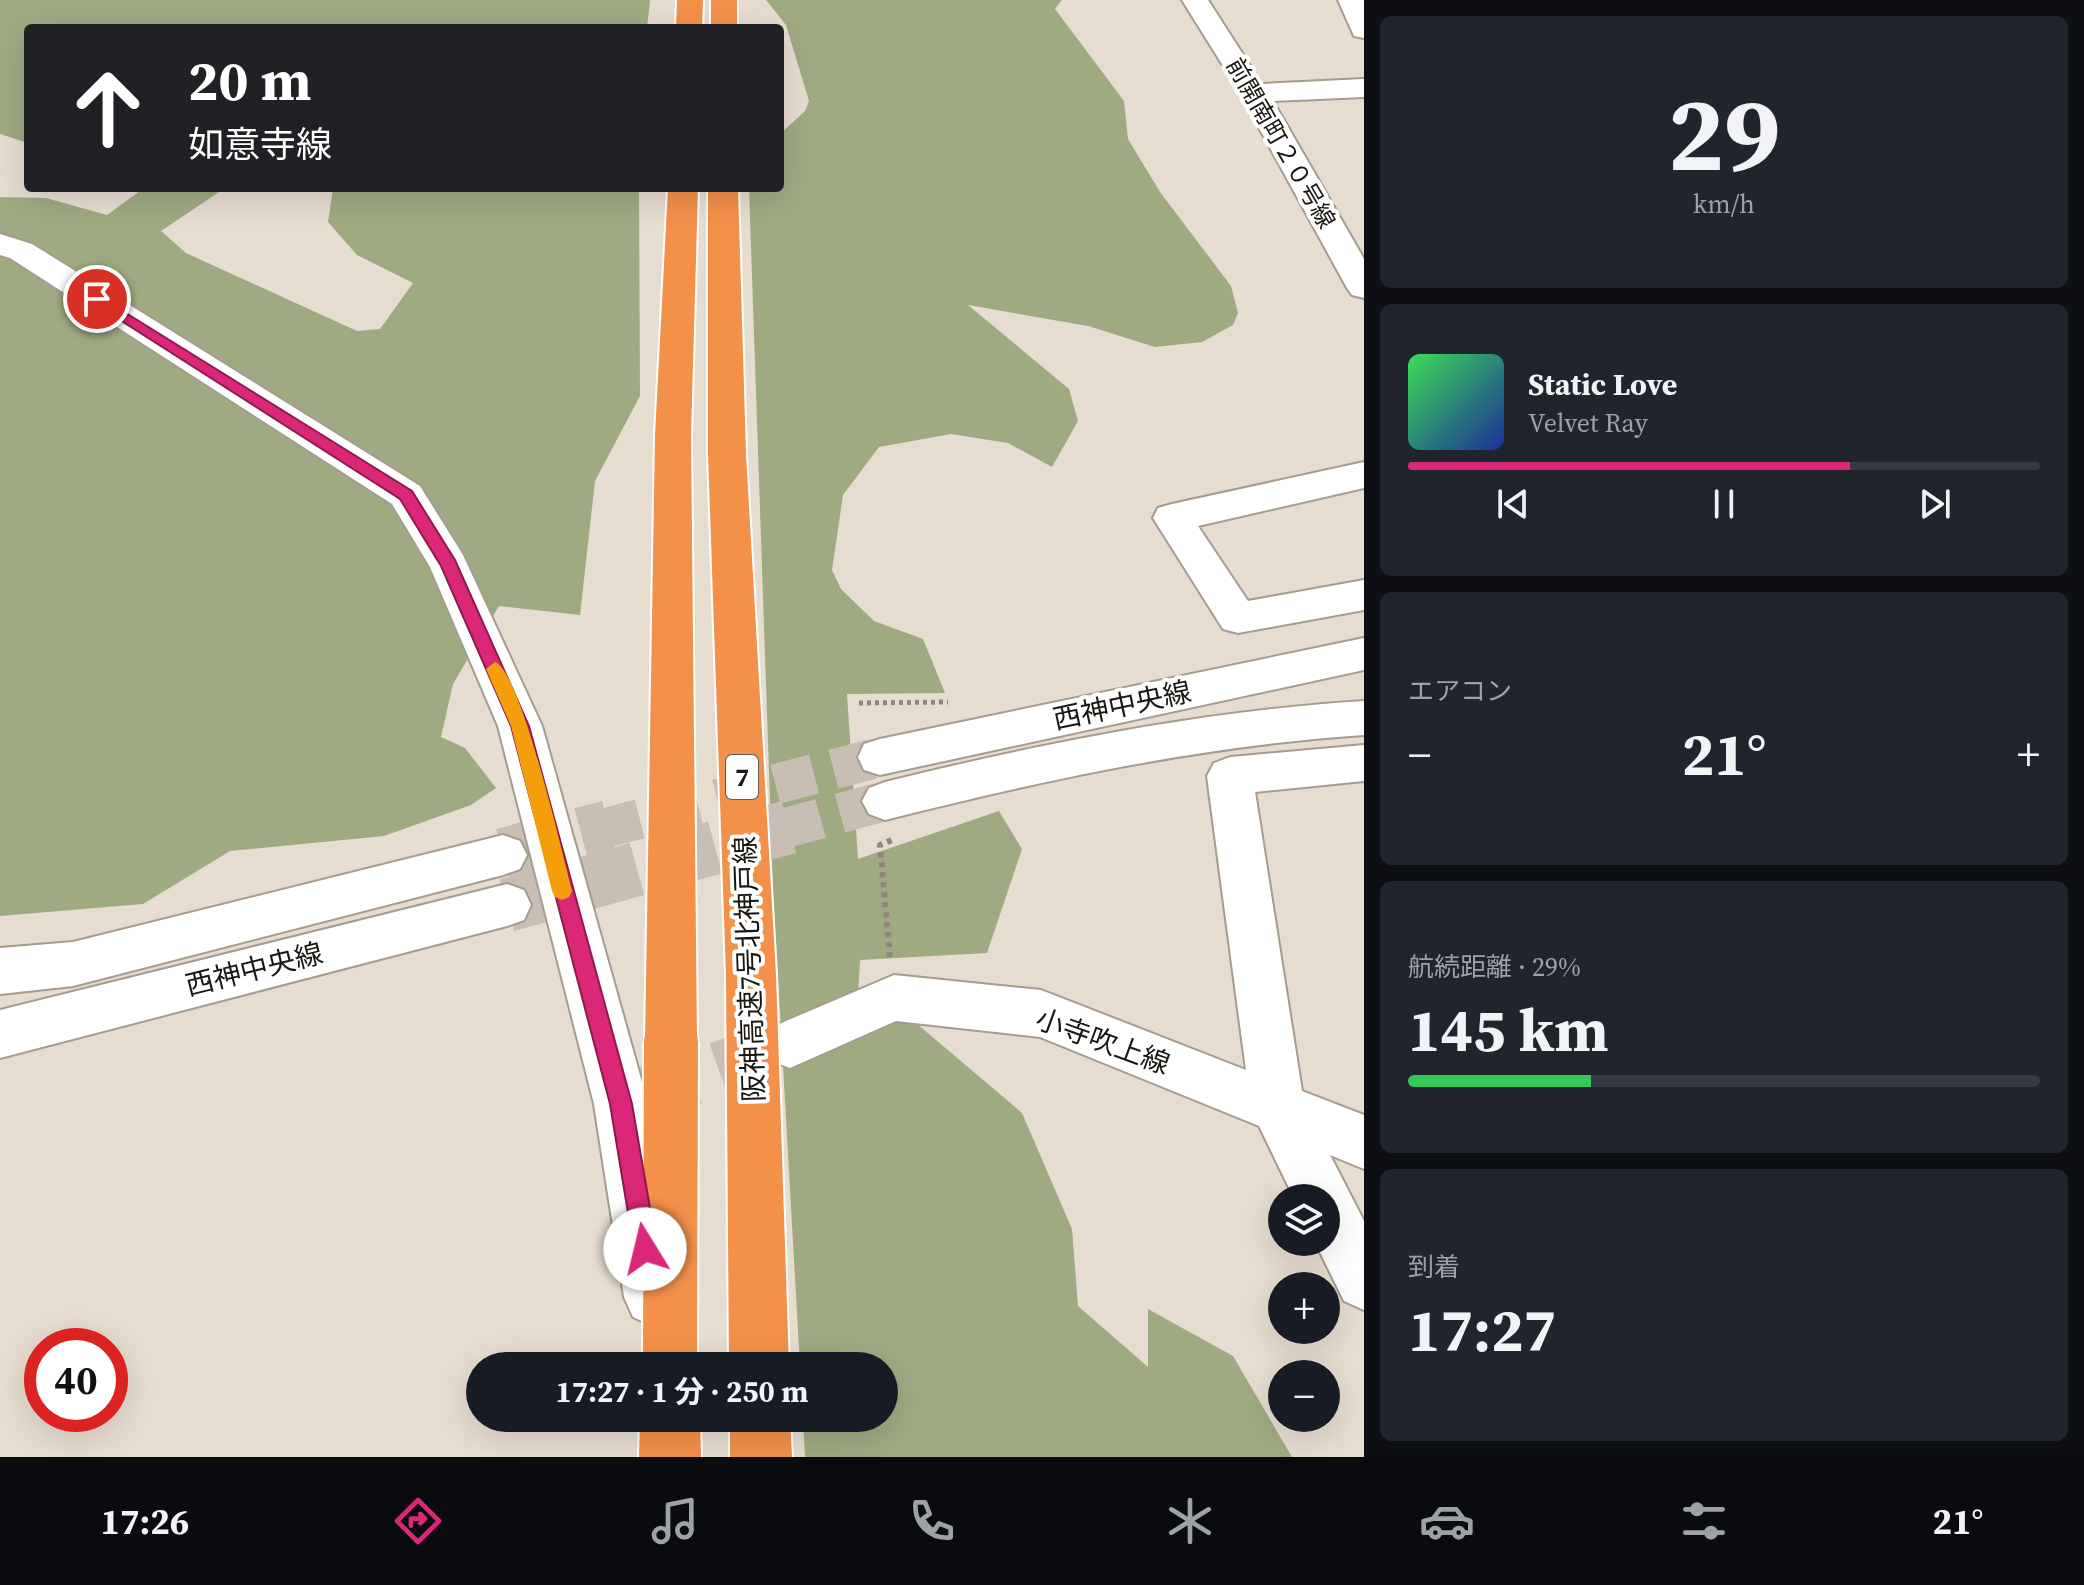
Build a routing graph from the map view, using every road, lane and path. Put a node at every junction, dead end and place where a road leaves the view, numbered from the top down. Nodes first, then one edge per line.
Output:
1 (690, 0) edge
2 (724, 0) edge
3 (1195, 0) edge
4 (1351, 0) edge
5 (689, 24) edge
6 (724, 24) edge
7 (1364, 30) edge
8 (1364, 88) edge
9 (1254, 93) junction
10 (683, 192) edge
11 (723, 192) edge
12 (0, 244) edge
13 (1364, 288) edge
14 (1364, 475) edge
15 (1364, 595) edge
16 (1364, 653) edge
17 (952, 702) dead end
18 (859, 703) dead end
19 (1364, 718) edge
20 (880, 757) tunnel mouth
21 (1364, 763) edge
22 (885, 801) tunnel mouth
23 (880, 845) dead end
24 (503, 855) tunnel mouth
25 (507, 905) tunnel mouth
26 (0, 971) edge
27 (894, 998) junction
28 (0, 1034) edge
29 (790, 1044) tunnel mouth
30 (1278, 1108) junction
31 (1364, 1142) edge
32 (1316, 1184) edge
33 (1340, 1232) edge
34 (1364, 1281) edge
35 (665, 1352) edge
36 (667, 1352) edge
37 (759, 1352) edge
38 (671, 1432) edge
39 (675, 1432) edge
40 (760, 1432) edge
41 (670, 1457) edge
42 (680, 1457) edge
43 (761, 1457) edge

1 - 5 highway
2 - 6 highway
3 - 9 street, 前開南町２０号線
4 - 7 street
8 - 9 street
9 - 13 street, 前開南町２０号線
10 - 36 highway, bridge
11 - 37 highway, 阪神高速7号北神戸線 / 7
12 - 35 street
14 - 15 street
16 - 20 street, 西神中央線
17 - 18 path
19 - 22 street, 西神中央線
21 - 30 street
23 - 27 path
24 - 26 street, 西神中央線
25 - 28 street, 西神中央線
27 - 29 street
27 - 30 street, 小寺吹上線
30 - 31 street, 小寺吹上線
30 - 32 street
33 - 34 street
38 - 41 highway
39 - 42 street
40 - 43 highway

